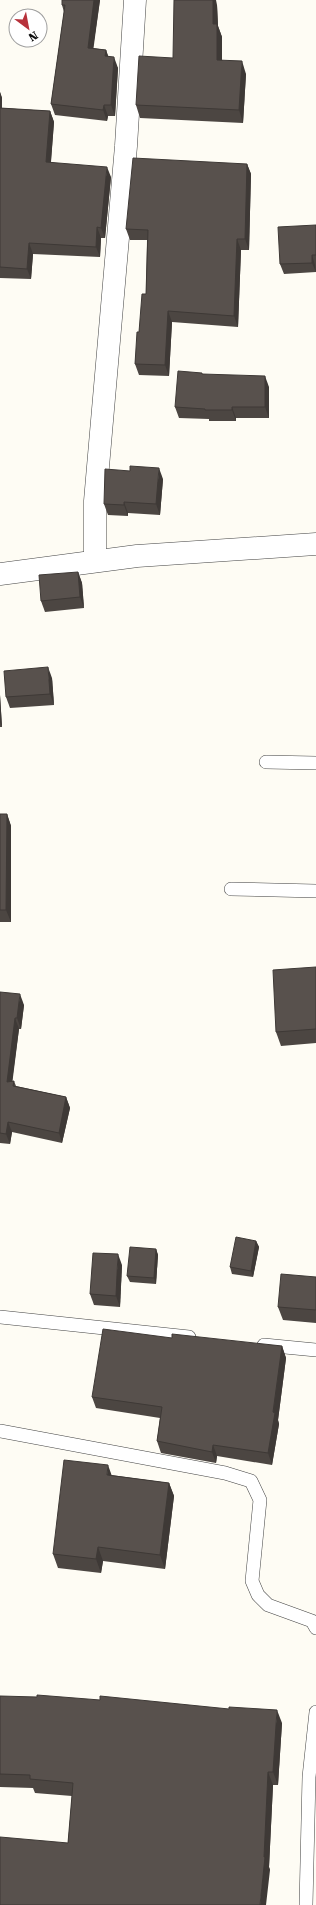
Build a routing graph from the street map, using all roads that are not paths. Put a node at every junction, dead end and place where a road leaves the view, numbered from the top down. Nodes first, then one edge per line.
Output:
1 (135, 0) edge
2 (316, 544) edge
3 (95, 561) junction
4 (0, 574) edge
5 (266, 762) dead end
6 (316, 763) edge
7 (231, 889) dead end
8 (316, 890) edge
9 (0, 1317) edge
10 (205, 1339) edge
11 (253, 1344) edge
12 (316, 1350) edge
13 (0, 1431) edge
14 (316, 1628) edge
15 (316, 1712) edge
16 (312, 1777) edge
17 (306, 1905) edge

1 - 3 street
2 - 3 street
3 - 4 street
5 - 6 lane
7 - 8 lane
9 - 10 lane
11 - 12 lane
13 - 14 lane
15 - 16 lane
16 - 17 lane

